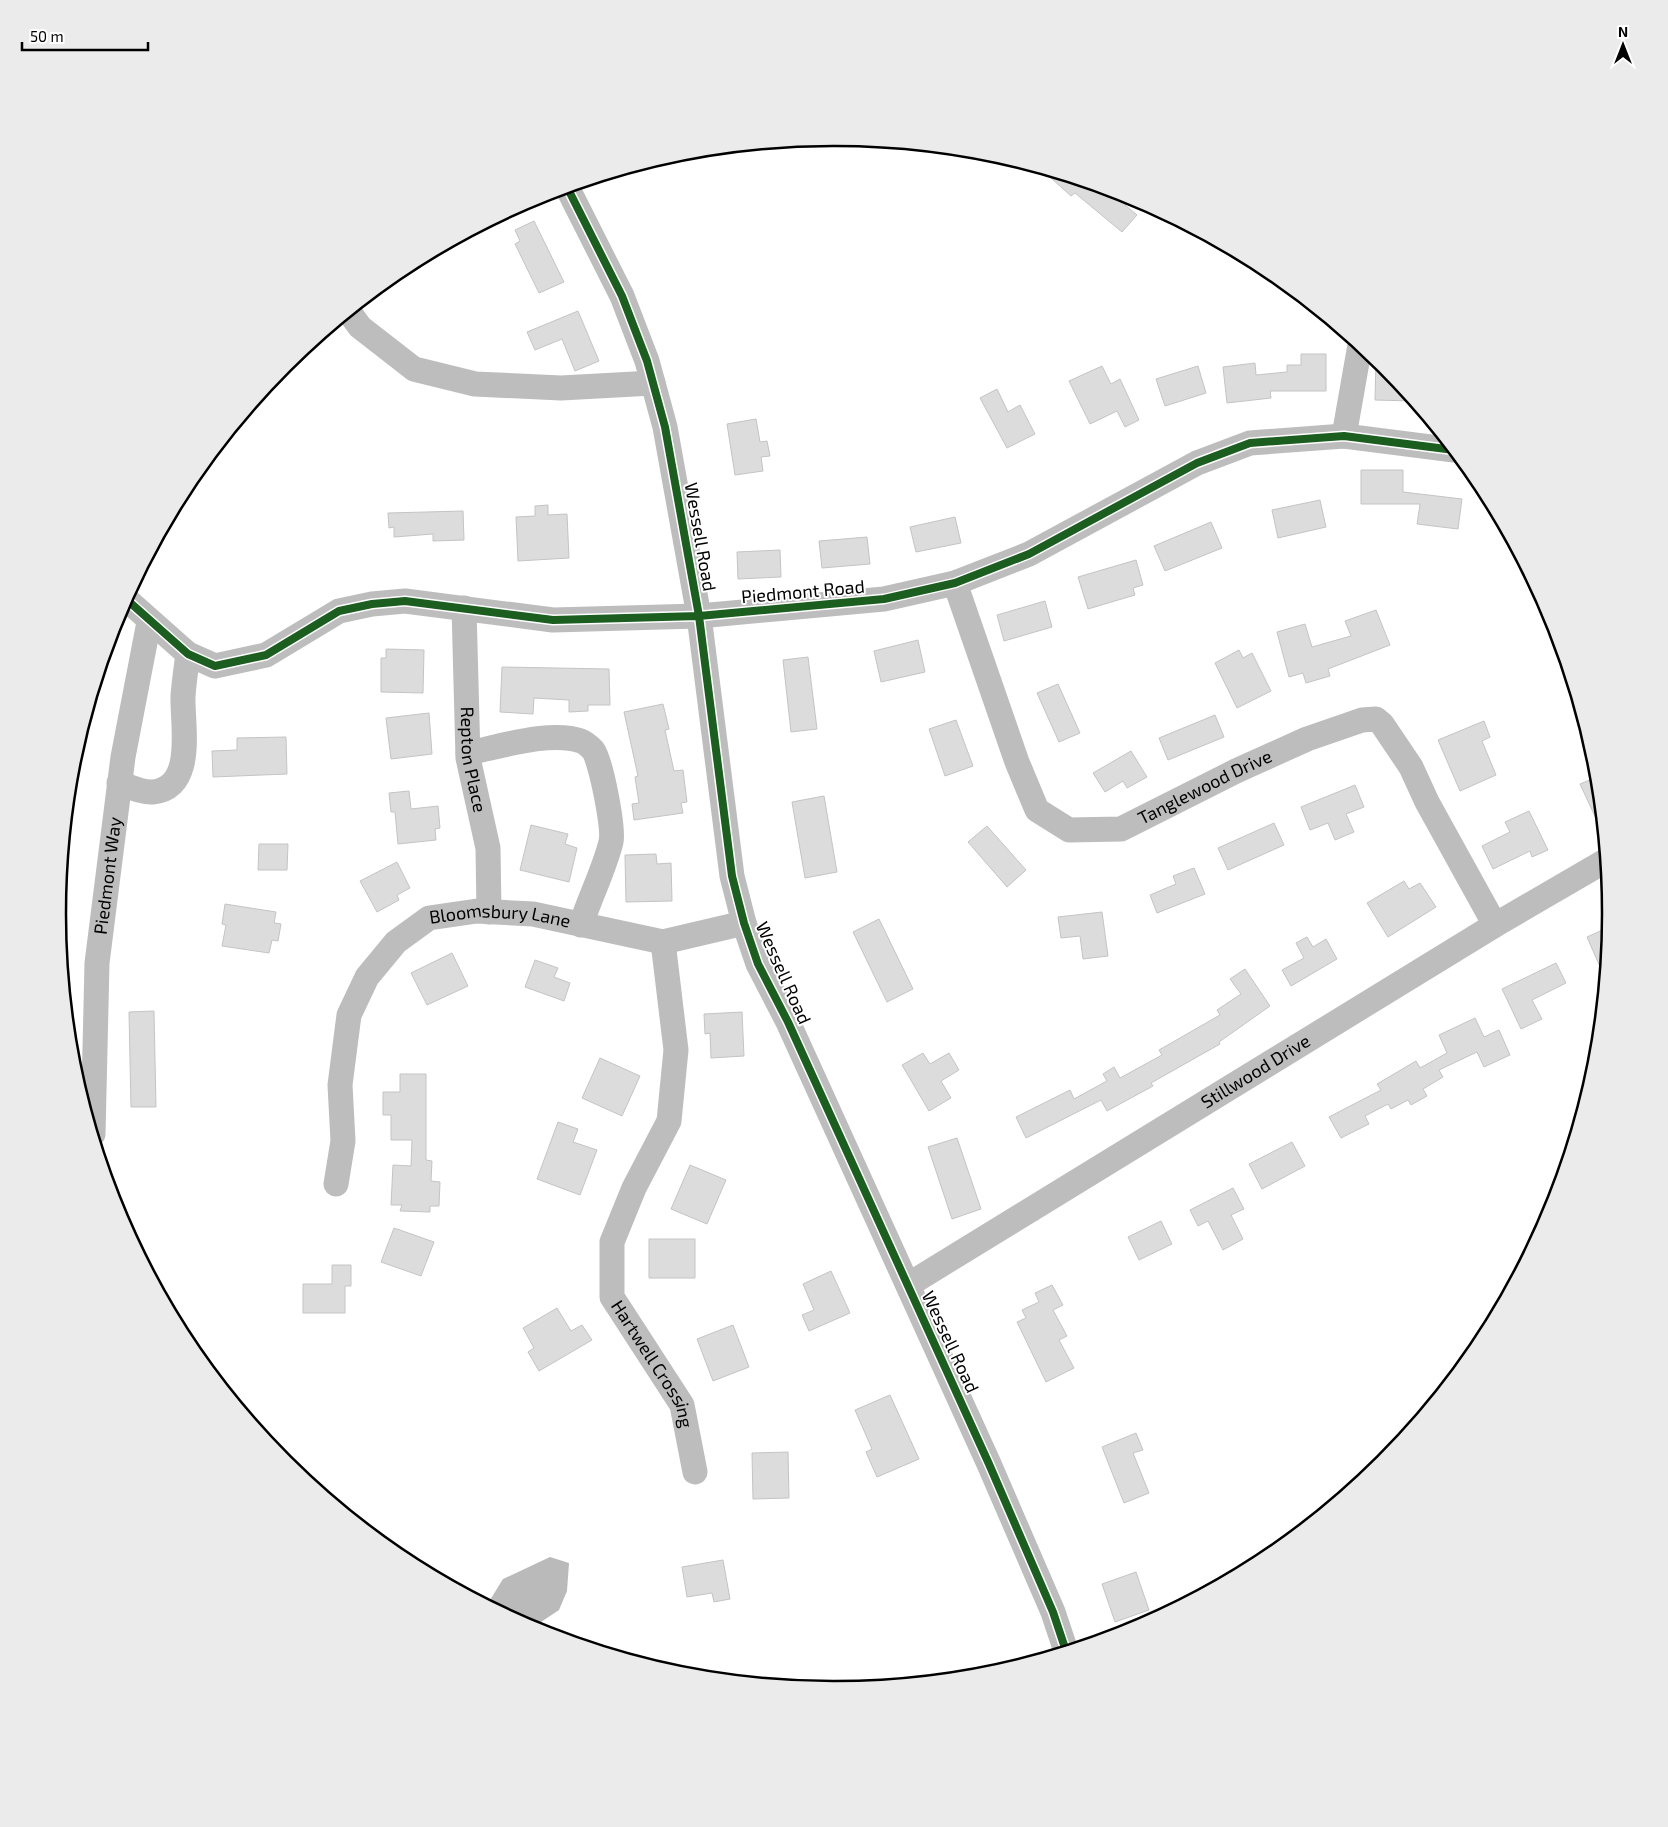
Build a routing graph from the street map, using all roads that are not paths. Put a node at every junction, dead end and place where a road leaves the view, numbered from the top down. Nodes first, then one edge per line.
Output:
1 (570, 193) edge
2 (352, 317) edge
3 (1359, 354) edge
4 (653, 383) junction
5 (1344, 436) junction
6 (1445, 449) edge
7 (955, 584) junction
8 (132, 604) edge
9 (464, 608) junction
10 (700, 616) junction
11 (150, 622) junction
12 (188, 654) junction
13 (468, 753) junction
14 (119, 783) junction
15 (1600, 863) edge
16 (489, 912) junction
17 (744, 923) junction
18 (1495, 924) junction
19 (581, 925) junction
20 (664, 942) junction
21 (93, 1117) edge
22 (336, 1184) dead end
23 (908, 1285) junction
24 (695, 1472) dead end
25 (1064, 1646) edge

1 - 4 street, Wessell Road
2 - 4 street
3 - 5 street
4 - 10 street, Wessell Road
5 - 6 street, Piedmont Road
5 - 7 street, Piedmont Road
7 - 10 street, Piedmont Road
7 - 18 street, Tanglewood Drive
8 - 11 street, Piedmont Road
9 - 10 street, Piedmont Road
9 - 12 street, Piedmont Road
9 - 13 street, Repton Place
10 - 17 street, Wessell Road
11 - 12 street, Piedmont Road
11 - 14 street, Piedmont Way
12 - 14 street
13 - 16 street, Repton Place
13 - 19 street
14 - 21 street, Piedmont Way
15 - 18 street, Stillwood Drive
16 - 19 street, Bloomsbury Lane
16 - 22 street, Bloomsbury Lane
17 - 20 street, Bloomsbury Lane
17 - 23 street, Wessell Road
18 - 23 street, Stillwood Drive
19 - 20 street, Bloomsbury Lane
20 - 24 street, Hartwell Crossing
23 - 25 street, Wessell Road

